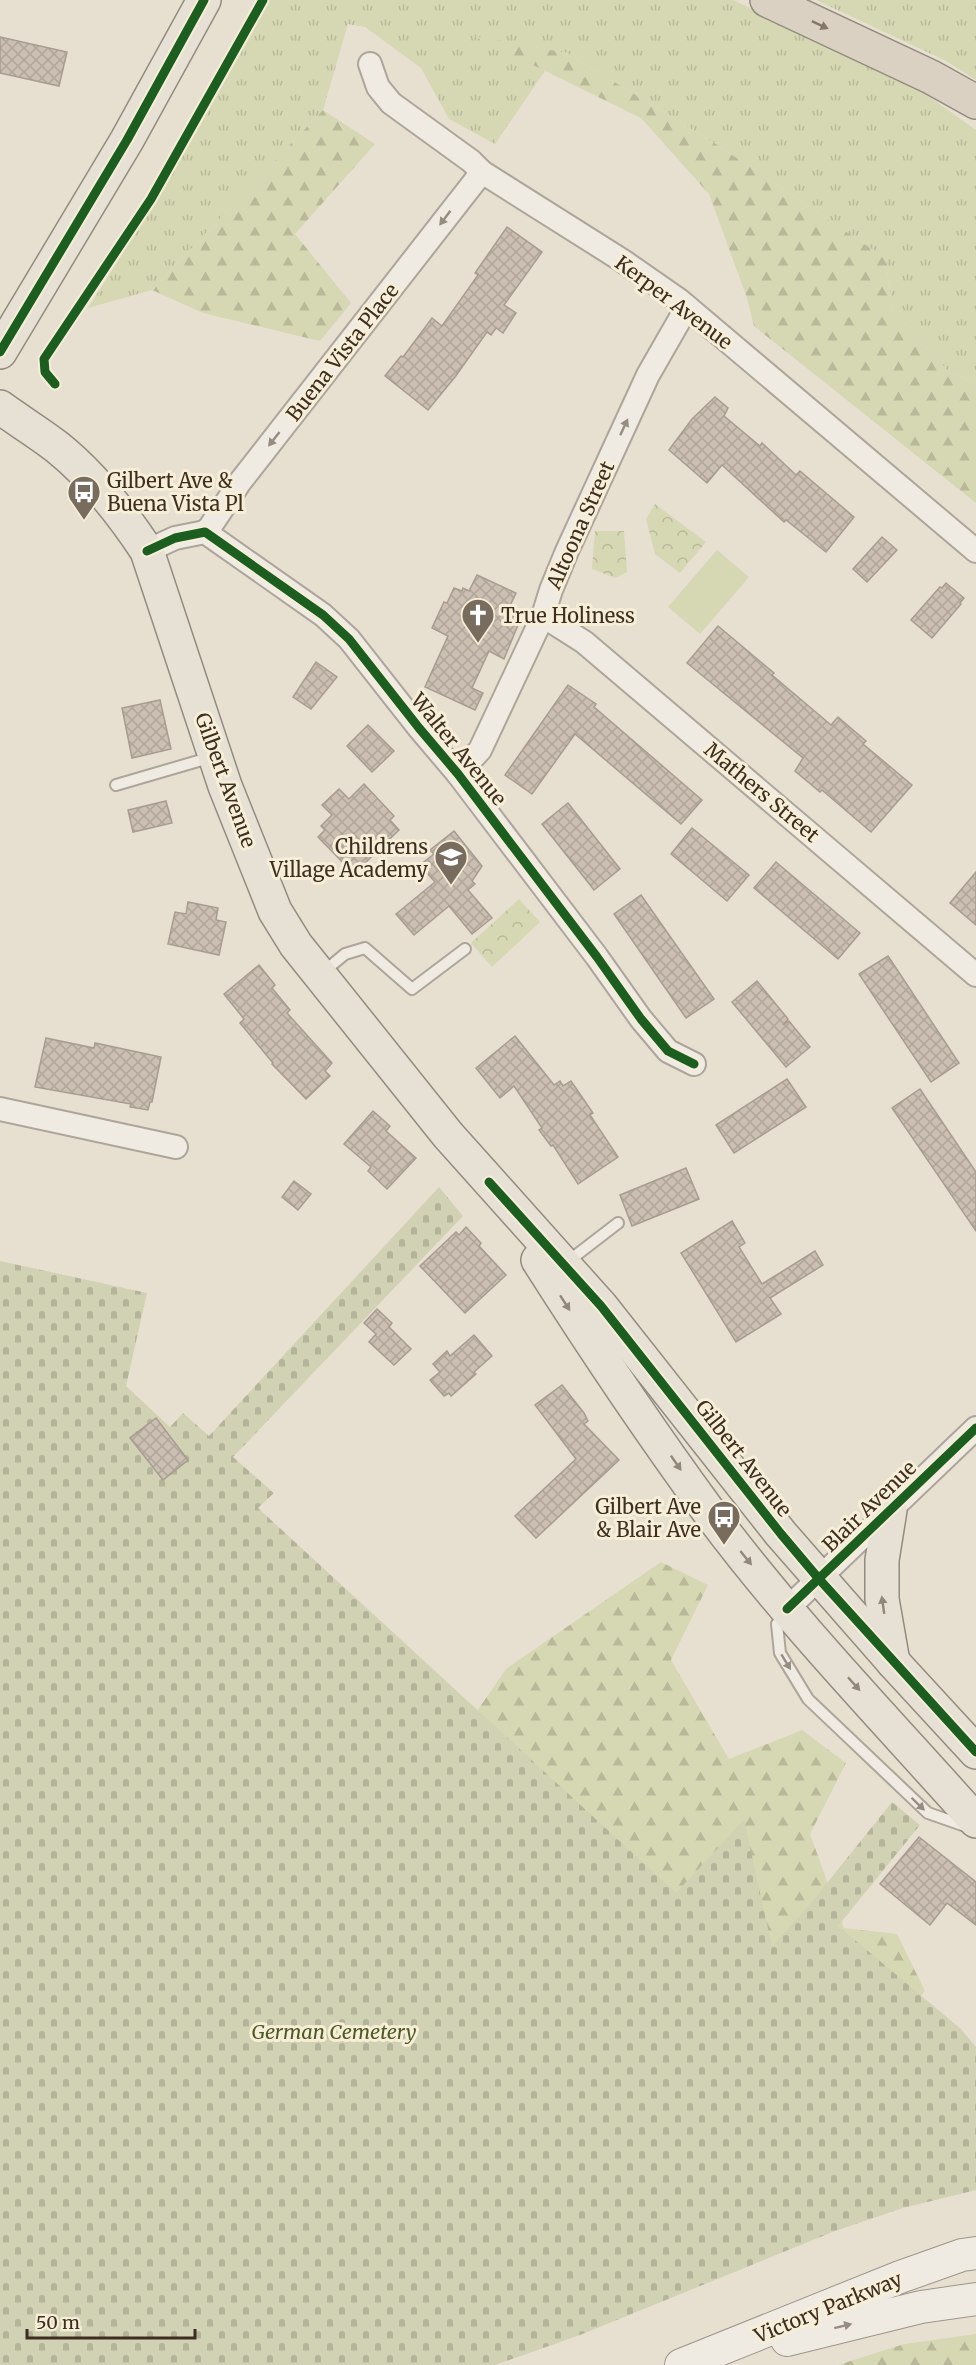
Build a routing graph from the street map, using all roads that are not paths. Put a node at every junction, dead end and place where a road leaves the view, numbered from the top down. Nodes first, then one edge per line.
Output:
1 (204, 0) edge
2 (767, 0) edge
3 (370, 64) dead end
4 (976, 102) edge
5 (482, 172) junction
6 (687, 308) junction
7 (0, 352) edge
8 (0, 407) edge
9 (205, 531) junction
10 (147, 551) junction
11 (976, 551) edge
12 (543, 616) junction
13 (215, 756) junction
14 (458, 774) junction
15 (117, 785) dead end
16 (465, 949) dead end
17 (319, 975) junction
18 (976, 975) edge
19 (694, 1064) dead end
20 (0, 1109) edge
21 (176, 1147) dead end
22 (489, 1182) junction
23 (618, 1223) dead end
24 (564, 1265) junction
25 (976, 1428) edge
26 (890, 1510) junction
27 (819, 1579) junction
28 (787, 1609) junction
29 (893, 1662) junction
30 (976, 1752) edge
31 (976, 1821) edge
32 (976, 1830) edge
33 (976, 2253) edge
34 (976, 2299) edge
35 (683, 2365) edge

1 - 7 main road
2 -> 4 highway
3 - 5 street, Kerper Avenue
5 - 6 street, Kerper Avenue
5 -> 9 street, Buena Vista Place
6 - 11 street, Kerper Avenue
12 -> 6 street, Altoona Street
8 - 10 main road, Gilbert Avenue
9 - 10 street
9 - 14 street, Walter Avenue
10 - 13 main road, Gilbert Avenue
12 - 14 street, Altoona Street
12 - 18 street, Mathers Street
13 - 15 lane
13 - 17 main road, Gilbert Avenue
14 - 19 street, Walter Avenue
16 - 17 lane
17 - 22 main road, Gilbert Avenue
20 - 21 street
22 - 24 main road, Gilbert Avenue
22 -> 28 main road, Gilbert Avenue
23 - 24 lane
24 - 27 main road, Gilbert Avenue
25 - 26 street, Blair Avenue
26 - 27 street, Blair Avenue
29 -> 26 main road
27 - 28 street, Blair Avenue
27 - 29 main road, Gilbert Avenue
28 -> 31 main road, Gilbert Avenue
28 -> 32 lane
29 - 30 main road, Gilbert Avenue
33 - 35 street, Victory Parkway
35 -> 34 street, Victory Parkway

